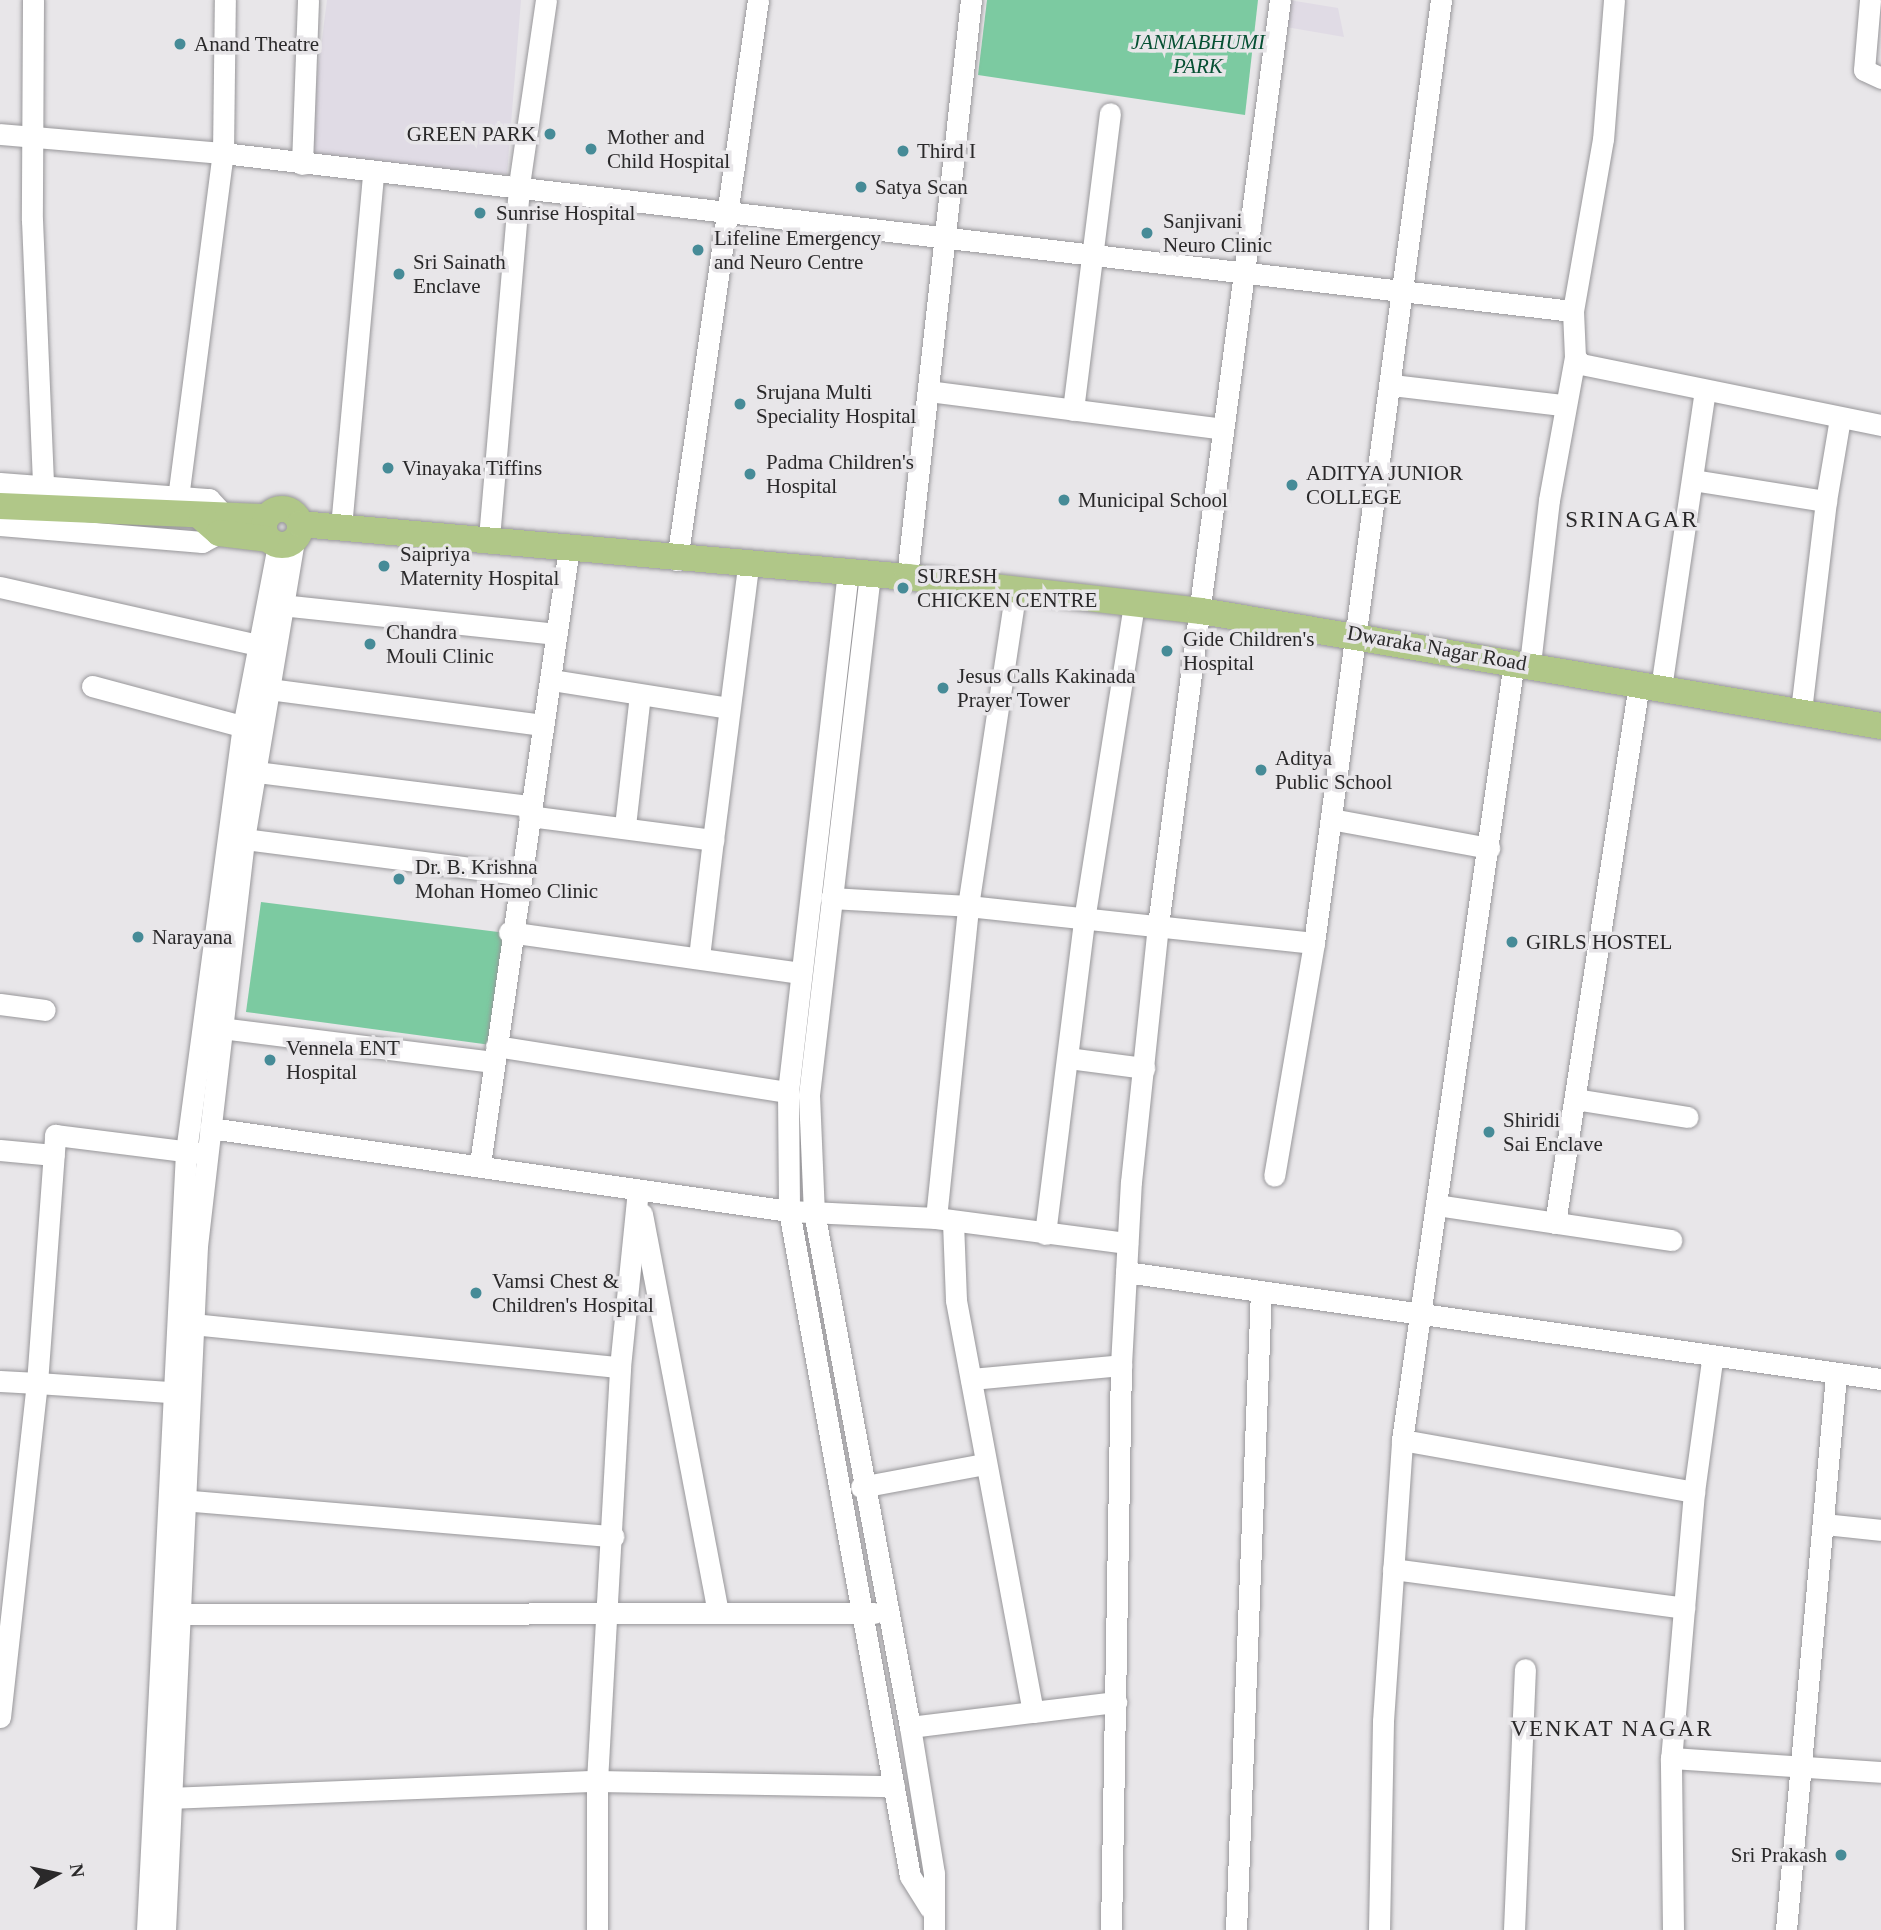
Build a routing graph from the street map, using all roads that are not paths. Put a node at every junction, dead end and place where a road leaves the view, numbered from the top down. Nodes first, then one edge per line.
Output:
1 (33, 0) edge
2 (225, 0) edge
3 (308, 0) edge
4 (546, 0) edge
5 (758, 0) edge
6 (971, 0) edge
7 (1280, 0) edge
8 (1441, 0) edge
9 (1614, 0) edge
10 (1870, 0) edge
11 (1881, 78) edge
12 (1110, 113) dead end
13 (34, 133) junction
14 (0, 134) edge
15 (223, 153) junction
16 (302, 164) junction
17 (373, 174) junction
18 (519, 185) junction
19 (729, 214) junction
20 (944, 235) junction
21 (1093, 252) junction
22 (1243, 270) junction
23 (1405, 292) junction
24 (1573, 311) junction
25 (1575, 357) junction
26 (1392, 384) junction
27 (928, 391) junction
28 (1704, 391) junction
29 (1562, 405) junction
30 (1073, 410) junction
31 (1840, 418) junction
32 (1881, 425) edge
33 (1223, 429) junction
34 (1693, 480) junction
35 (0, 483) edge
36 (43, 487) junction
37 (1826, 501) junction
38 (0, 506) edge
39 (170, 507) junction
40 (213, 521) junction
41 (0, 525) edge
42 (341, 527) junction
43 (281, 533) junction
44 (489, 538) junction
45 (569, 548) junction
46 (677, 561) junction
47 (748, 566) junction
48 (859, 573) junction
49 (908, 577) junction
50 (0, 587) edge
51 (1016, 589) junction
52 (1134, 603) junction
53 (281, 606) junction
54 (1200, 611) junction
55 (1354, 633) junction
56 (556, 634) junction
57 (267, 647) junction
58 (1522, 663) junction
59 (552, 680) junction
60 (92, 686) dead end
61 (1650, 686) junction
62 (269, 690) junction
63 (640, 695) junction
64 (729, 708) junction
65 (1801, 710) junction
66 (541, 725) junction
67 (1881, 726) edge
68 (252, 729) junction
69 (256, 772) junction
70 (530, 811) junction
71 (1331, 819) junction
72 (625, 826) junction
73 (244, 839) junction
74 (713, 840) junction
75 (1489, 848) junction
76 (519, 874) junction
77 (831, 898) junction
78 (968, 906) junction
79 (1084, 920) junction
80 (1158, 925) junction
81 (509, 932) junction
82 (1314, 943) junction
83 (699, 957) junction
84 (799, 973) junction
85 (0, 1004) edge
86 (45, 1010) dead end
87 (220, 1028) junction
88 (495, 1054) junction
89 (1068, 1058) junction
90 (1144, 1068) junction
91 (788, 1092) junction
92 (1575, 1100) junction
93 (1688, 1117) dead end
94 (210, 1128) junction
95 (0, 1150) edge
96 (196, 1153) junction
97 (54, 1155) junction
98 (480, 1164) junction
99 (1274, 1176) dead end
100 (638, 1191) junction
101 (1436, 1205) junction
102 (789, 1211) junction
103 (814, 1212) junction
104 (944, 1219) junction
105 (1555, 1223) junction
106 (1045, 1234) junction
107 (1671, 1240) dead end
108 (1127, 1243) junction
109 (1126, 1272) junction
110 (1261, 1292) junction
111 (1420, 1316) junction
112 (193, 1324) junction
113 (1712, 1360) junction
114 (1121, 1365) junction
115 (620, 1367) junction
116 (1836, 1375) junction
117 (971, 1379) junction
118 (1881, 1379) edge
119 (0, 1381) edge
120 (37, 1382) junction
121 (178, 1393) junction
122 (1402, 1440) junction
123 (984, 1464) junction
124 (861, 1487) junction
125 (1694, 1492) junction
126 (181, 1500) junction
127 (1824, 1524) junction
128 (1881, 1530) edge
129 (614, 1536) junction
130 (1393, 1569) junction
131 (718, 1608) junction
132 (1684, 1608) junction
133 (608, 1611) junction
134 (887, 1612) junction
135 (176, 1614) junction
136 (863, 1614) junction
137 (5, 1621) edge
138 (1525, 1669) dead end
139 (1116, 1702) junction
140 (1033, 1712) junction
141 (0, 1717) edge
142 (910, 1727) junction
143 (1671, 1758) junction
144 (1803, 1768) junction
145 (1881, 1772) edge
146 (597, 1780) junction
147 (894, 1786) junction
148 (168, 1798) junction
149 (930, 1908) junction
150 (147, 1930) edge
151 (165, 1930) edge
152 (597, 1930) edge
153 (934, 1930) edge
154 (1111, 1930) edge
155 (1236, 1930) edge
156 (1379, 1930) edge
157 (1514, 1930) edge
158 (1673, 1930) edge
159 (1786, 1930) edge

1 - 13 street
2 - 15 street
3 - 16 street
4 - 18 street
5 - 19 street
6 - 20 street
7 - 22 street
8 - 23 street
9 - 24 street
10 - 11 street
12 - 21 street
13 - 14 street
13 - 15 street
13 - 36 street
15 - 16 street
15 - 39 street
16 - 17 street
17 - 18 street
17 - 42 street
18 - 19 street
18 - 44 street
19 - 20 street
19 - 46 street
20 - 21 street
20 - 27 street
21 - 22 street
21 - 30 street
22 - 23 street
22 - 33 street
23 - 24 street
23 - 26 street
24 - 25 street
25 - 28 street
25 - 29 street
26 - 29 street
26 - 55 street
27 - 30 street
27 - 49 street
28 - 31 street
28 - 34 street
29 - 58 street
30 - 33 street
31 - 32 street
31 - 37 street
33 - 54 street
34 - 37 street
34 - 61 street
35 - 36 street
36 - 39 street
37 - 65 street
38 - 39 main road, Dwaraka Nagar Road
39 - 40 main road, Dwaraka Nagar Road
40 - 41 street
40 - 43 main road, Dwaraka Nagar Road
42 - 43 main road, Dwaraka Nagar Road
42 - 44 main road, Dwaraka Nagar Road
43 - 53 street
43 - 57 street
44 - 45 main road, Dwaraka Nagar Road
45 - 46 main road, Dwaraka Nagar Road
45 - 56 street
46 - 47 main road, Dwaraka Nagar Road
47 - 48 main road, Dwaraka Nagar Road
47 - 64 street
48 - 49 main road, Dwaraka Nagar Road
48 - 77 street
48 - 84 street
49 - 51 main road, Dwaraka Nagar Road
50 - 57 street
51 - 52 main road, Dwaraka Nagar Road
51 - 78 street
52 - 54 main road, Dwaraka Nagar Road
52 - 79 street
53 - 56 street
53 - 57 street
54 - 55 main road, Dwaraka Nagar Road
54 - 80 street
55 - 58 main road, Dwaraka Nagar Road
55 - 71 street
56 - 59 street
57 - 62 street
57 - 68 street
58 - 61 main road, Dwaraka Nagar Road
58 - 75 street
59 - 63 street
59 - 66 street
60 - 68 street
61 - 65 main road, Dwaraka Nagar Road
61 - 92 street
62 - 66 street
62 - 68 street
63 - 64 street
63 - 72 street
64 - 74 street
65 - 67 main road, Dwaraka Nagar Road
66 - 70 street
68 - 69 street
68 - 96 street
69 - 70 street
69 - 73 street
70 - 72 street
70 - 76 street
71 - 75 street
71 - 82 street
72 - 74 street
73 - 76 street
73 - 87 street
74 - 83 street
75 - 101 street
76 - 81 street
77 - 78 street
77 - 103 street
78 - 79 street
78 - 104 street
79 - 80 street
79 - 89 street
80 - 82 street
80 - 90 street
81 - 83 street
81 - 88 street
82 - 99 street
83 - 84 street
84 - 91 street
85 - 86 street
87 - 88 street
87 - 94 street
88 - 91 street
88 - 98 street
89 - 90 street
89 - 106 street
90 - 108 street
91 - 102 street
92 - 93 street
92 - 105 street
94 - 96 street
94 - 98 street
95 - 97 street
96 - 97 street
96 - 112 street
96 - 121 street
97 - 120 street
98 - 100 street
100 - 102 street
100 - 115 street
100 - 131 street
101 - 105 street
101 - 111 street
102 - 103 street
102 - 136 street
103 - 104 street
103 - 124 street
104 - 106 street
104 - 117 street
105 - 107 street
106 - 108 street
108 - 109 street
109 - 110 street
109 - 114 street
110 - 111 street
110 - 155 street
111 - 113 street
111 - 122 street
112 - 115 street
112 - 121 street
113 - 116 street
113 - 125 street
114 - 117 street
114 - 139 street
115 - 129 street
116 - 118 street
116 - 127 street
117 - 123 street
119 - 120 street
120 - 121 street
120 - 137 street
121 - 126 street
121 - 150 street
122 - 125 street
122 - 130 street
123 - 124 street
123 - 140 street
124 - 134 street
125 - 132 street
126 - 129 street
126 - 135 street
127 - 128 street
127 - 144 street
129 - 133 street
130 - 132 street
130 - 156 street
131 - 133 street
131 - 136 street
132 - 143 street
133 - 135 street
133 - 146 street
134 - 136 street
134 - 142 street
135 - 148 street
136 - 147 street
137 - 141 street
138 - 157 street
139 - 140 street
139 - 154 street
140 - 142 street
142 - 149 street
143 - 144 street
143 - 158 street
144 - 145 street
144 - 159 street
146 - 147 street
146 - 148 street
146 - 152 street
147 - 149 street
148 - 151 street
149 - 153 street

